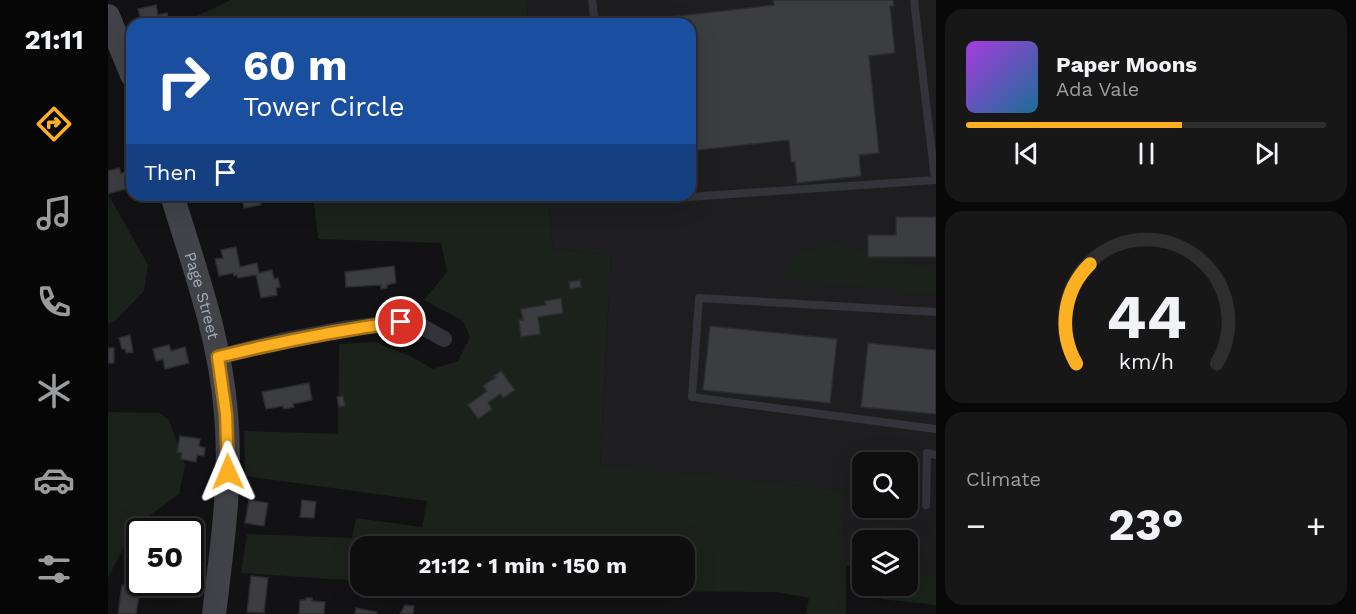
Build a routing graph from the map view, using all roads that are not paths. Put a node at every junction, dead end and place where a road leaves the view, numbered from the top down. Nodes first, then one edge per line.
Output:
1 (592, 0) edge
2 (914, 0) edge
3 (108, 16) edge
4 (594, 18) edge
5 (126, 60) edge
6 (696, 196) edge
7 (174, 201) edge
8 (936, 312) edge
9 (444, 339) dead end
10 (218, 357) junction
11 (936, 429) edge
12 (936, 454) edge
13 (926, 505) dead end
14 (214, 614) edge

1 - 4 lane
2 - 6 lane
3 - 5 main road
7 - 10 main road, Page Street
8 - 11 lane
9 - 10 street
10 - 14 main road, Page Street
12 - 13 lane

